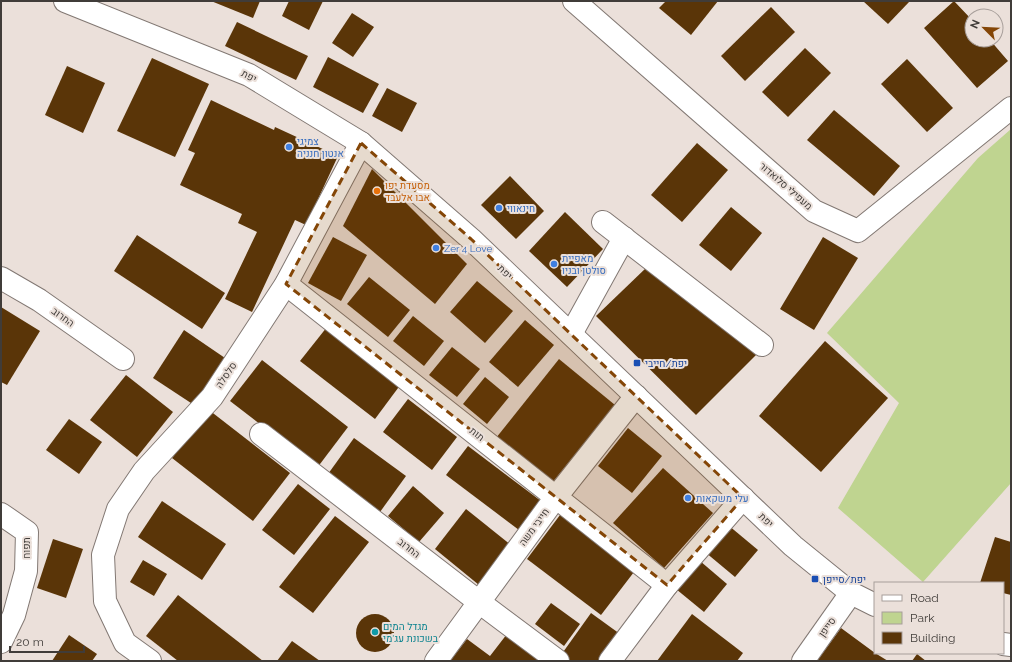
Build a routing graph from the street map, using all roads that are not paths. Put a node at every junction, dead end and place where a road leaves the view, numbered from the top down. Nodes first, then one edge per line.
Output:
1 (66, 1) edge
2 (574, 1) edge
3 (1011, 108) edge
4 (361, 143) junction
5 (603, 222) dead end
6 (624, 238) junction
7 (1, 278) edge
8 (286, 284) junction
9 (571, 334) junction
10 (762, 345) dead end
11 (123, 359) dead end
12 (636, 396) junction
13 (261, 434) dead end
14 (556, 496) junction
15 (743, 498) junction
16 (1, 514) edge
17 (667, 585) junction
18 (851, 593) junction
19 (479, 602) junction
20 (874, 604) edge
21 (1, 642) edge
22 (150, 661) edge
23 (436, 661) edge
24 (558, 661) edge
25 (610, 661) edge
26 (803, 661) edge

1 - 4 street, יפת
2 - 3 street, מעפילי סלואדור
4 - 8 street, סלסלה
4 - 9 street, יפת
5 - 6 street
6 - 9 street
6 - 10 street
7 - 11 street, החרוב
8 - 14 street, תות
8 - 22 street, סלסלה
9 - 12 street, יפת
12 - 14 street, חייבי משה
12 - 15 street, יפת
13 - 19 street, החרוב
14 - 17 street, תות
14 - 19 street, חייבי משה
15 - 17 street
15 - 18 street, יפת
16 - 21 street, תפוח
17 - 25 street
18 - 20 street, יפת
18 - 26 street, סייפן
19 - 23 street, חייבי משה
19 - 24 street, החרוב

